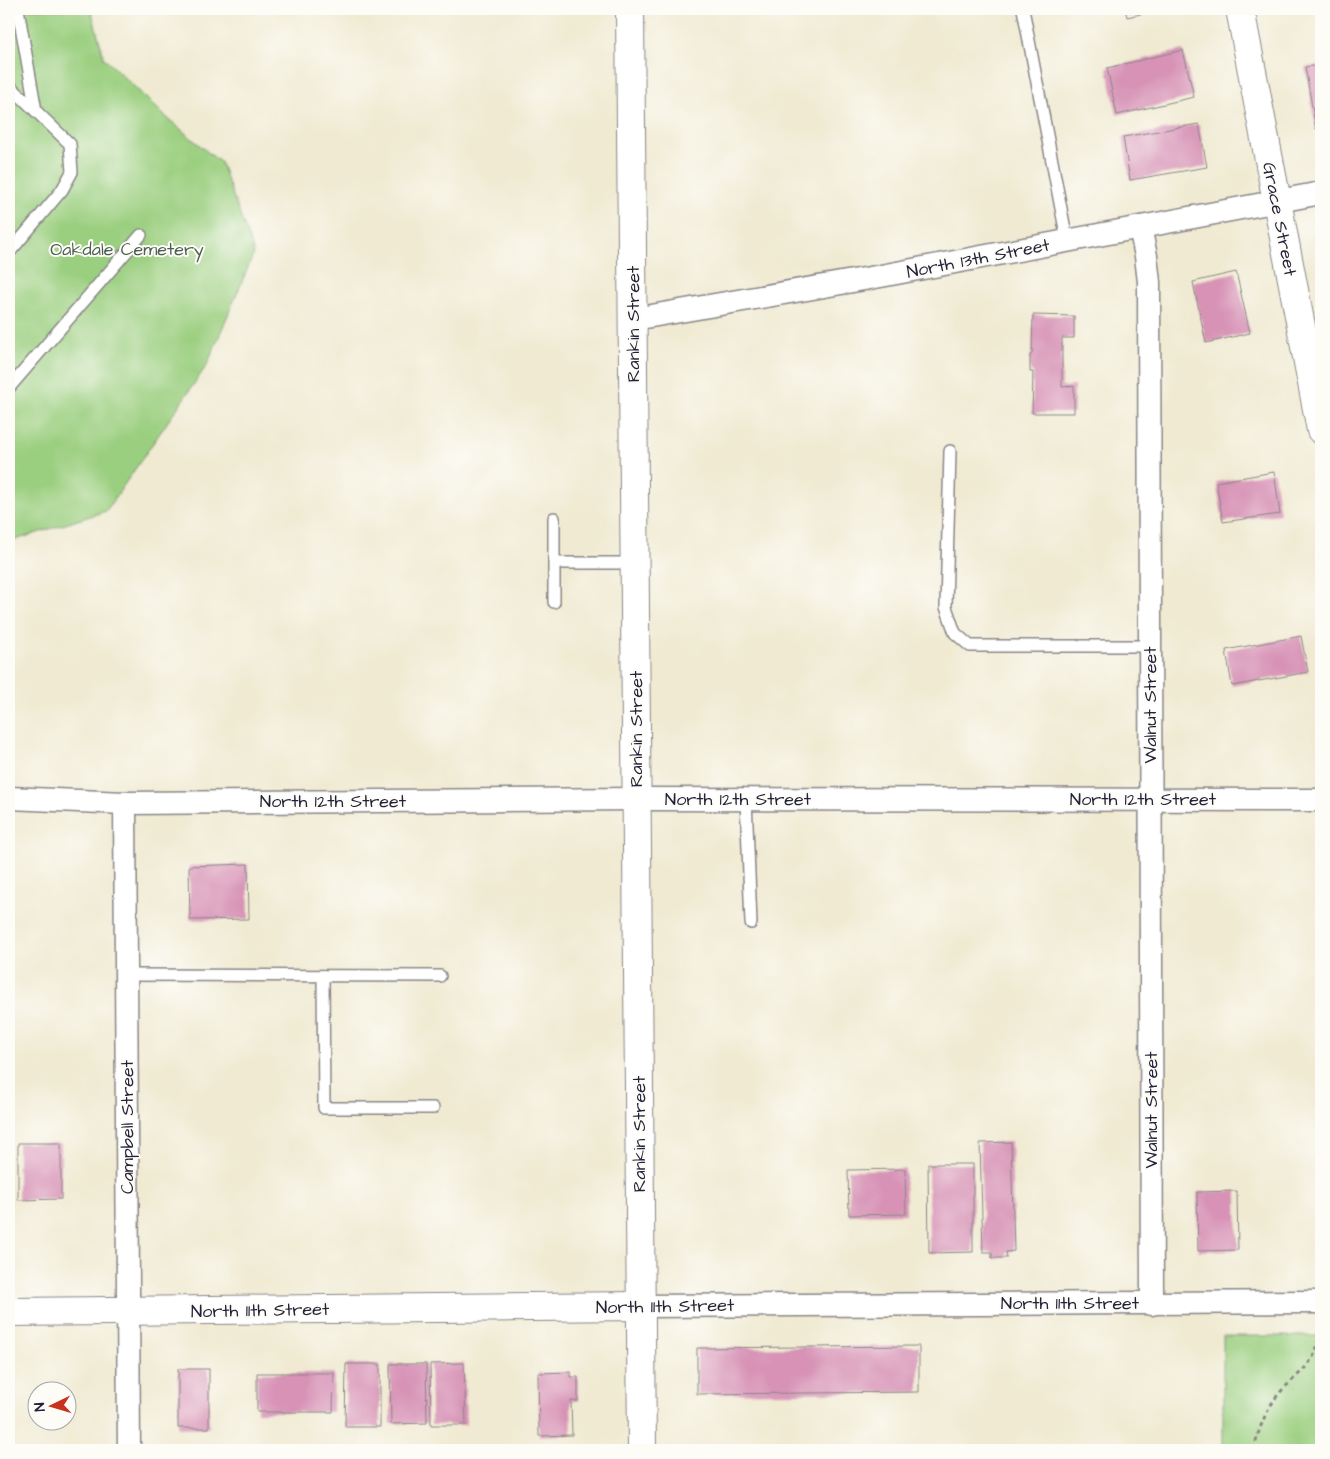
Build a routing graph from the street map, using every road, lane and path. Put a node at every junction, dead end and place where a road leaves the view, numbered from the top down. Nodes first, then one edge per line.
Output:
1 (18, 9) edge
2 (630, 9) edge
3 (1023, 9) edge
4 (1240, 9) edge
5 (9, 85) edge
6 (36, 111) junction
7 (1321, 193) edge
8 (1277, 201) junction
9 (1140, 228) junction
10 (141, 236) dead end
11 (1067, 240) junction
12 (9, 254) edge
13 (634, 319) junction
14 (9, 388) edge
15 (1321, 430) edge
16 (950, 451) dead end
17 (554, 518) dead end
18 (555, 563) junction
19 (635, 563) junction
20 (554, 602) dead end
21 (1150, 646) junction
22 (9, 798) edge
23 (1150, 798) junction
24 (637, 799) junction
25 (746, 799) junction
26 (1321, 800) edge
27 (125, 803) junction
28 (751, 923) dead end
29 (126, 976) junction
30 (323, 976) junction
31 (440, 976) dead end
32 (433, 1108) dead end
33 (1321, 1302) edge
34 (1152, 1304) junction
35 (641, 1306) junction
36 (128, 1311) junction
37 (9, 1312) edge
38 (1318, 1340) dead end
39 (129, 1450) edge
40 (642, 1450) edge
41 (1254, 1450) edge

1 - 6 lane
2 - 13 street, Rankin Street
3 - 11 lane
4 - 8 street, Grace Street
5 - 6 lane
6 - 12 lane
7 - 8 street, North 13th Street
8 - 9 street, North 13th Street
8 - 15 street, Grace Street
9 - 11 street, North 13th Street
9 - 21 street, Walnut Street
10 - 14 lane
11 - 13 street, North 13th Street
13 - 19 street, Rankin Street
16 - 21 lane
17 - 18 lane
18 - 19 lane
18 - 20 lane
19 - 24 street, Rankin Street
21 - 23 street, Walnut Street
22 - 27 street, North 12th Street
23 - 25 street, North 12th Street
23 - 26 street, North 12th Street
23 - 34 street, Walnut Street
24 - 25 street, North 12th Street
24 - 27 street, North 12th Street
24 - 35 street, Rankin Street
25 - 28 lane
27 - 29 street, Campbell Street
29 - 30 lane
29 - 36 street, Campbell Street
30 - 31 lane
30 - 32 lane
33 - 34 street, North 11th Street
34 - 35 street, North 11th Street
35 - 36 street, North 11th Street
35 - 40 street, Rankin Street
36 - 37 street, North 11th Street
36 - 39 street, Campbell Street
38 - 41 path

